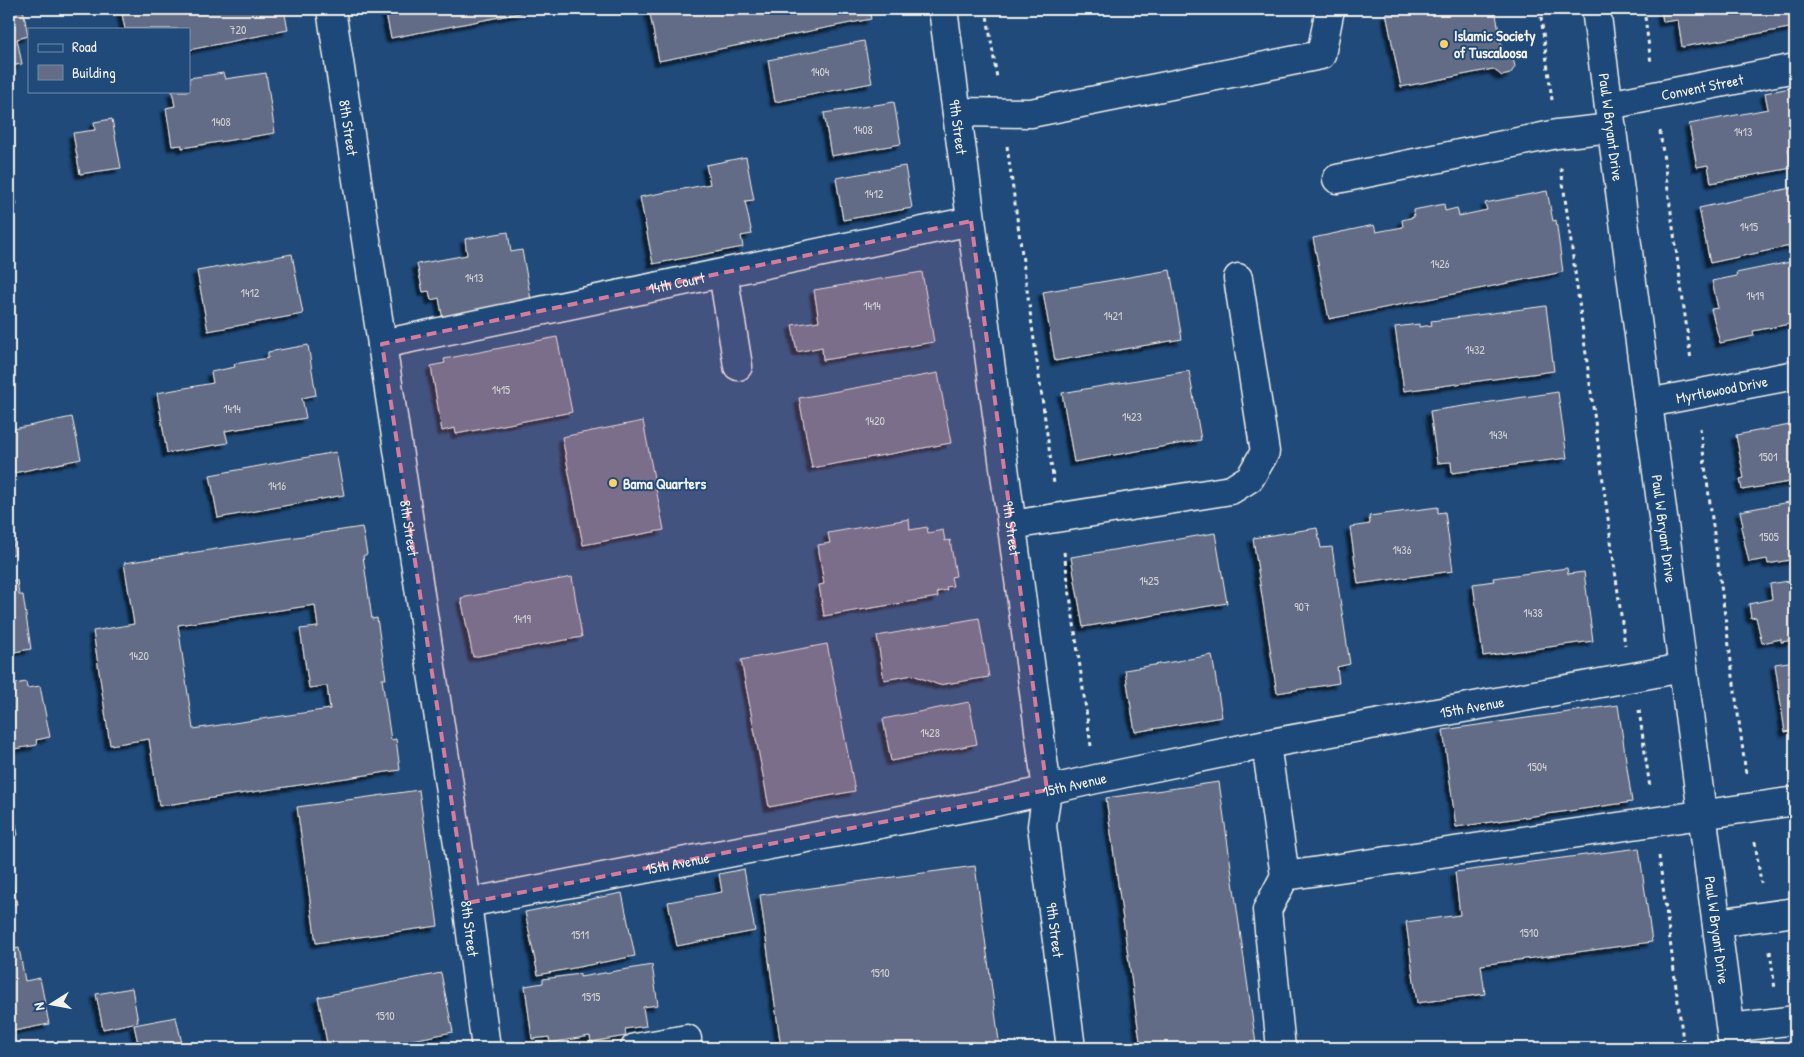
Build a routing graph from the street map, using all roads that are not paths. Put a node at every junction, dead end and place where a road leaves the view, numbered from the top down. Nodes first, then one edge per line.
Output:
1 (331, 9) edge
2 (943, 9) edge
3 (1330, 9) edge
4 (1596, 9) edge
5 (1795, 68) edge
6 (957, 112) junction
7 (1610, 116) junction
8 (1337, 179) dead end
9 (971, 221) junction
10 (723, 273) junction
11 (1238, 278) dead end
12 (382, 344) junction
13 (738, 366) dead end
14 (1795, 375) edge
15 (1648, 403) junction
16 (1012, 525) junction
17 (1683, 668) junction
18 (1266, 744) junction
19 (1047, 790) junction
20 (1795, 801) edge
21 (1702, 815) junction
22 (1284, 876) junction
23 (467, 903) junction
24 (1795, 912) edge
25 (1717, 923) junction
26 (1787, 1021) edge
27 (1732, 1038) edge
28 (686, 1039) dead end
29 (486, 1048) edge
30 (635, 1048) edge
31 (1071, 1048) edge
32 (1281, 1048) edge

1 - 12 street, 8th Street
2 - 6 street, 9th Street
3 - 6 street
4 - 7 street, Paul W Bryant Drive
5 - 7 street, Convent Street
6 - 9 street, 9th Street
7 - 8 street, Convent Street
7 - 15 street, Paul W Bryant Drive
9 - 10 street, 14th Court
9 - 16 street, 9th Street
10 - 12 street, 14th Court
10 - 13 street
11 - 16 street
12 - 23 street, 8th Street
14 - 15 street, Myrtlewood Drive
15 - 17 street, Paul W Bryant Drive
16 - 19 street, 9th Street
17 - 18 street, 15th Avenue
17 - 21 street, Paul W Bryant Drive
18 - 19 street, 15th Avenue
18 - 22 street
19 - 23 street, 15th Avenue
19 - 31 street, 9th Street
20 - 21 street
21 - 22 street
21 - 25 street, Paul W Bryant Drive
22 - 32 street
23 - 29 street, 8th Street
24 - 25 street
25 - 27 street, Paul W Bryant Drive
26 - 27 street
28 - 30 street

